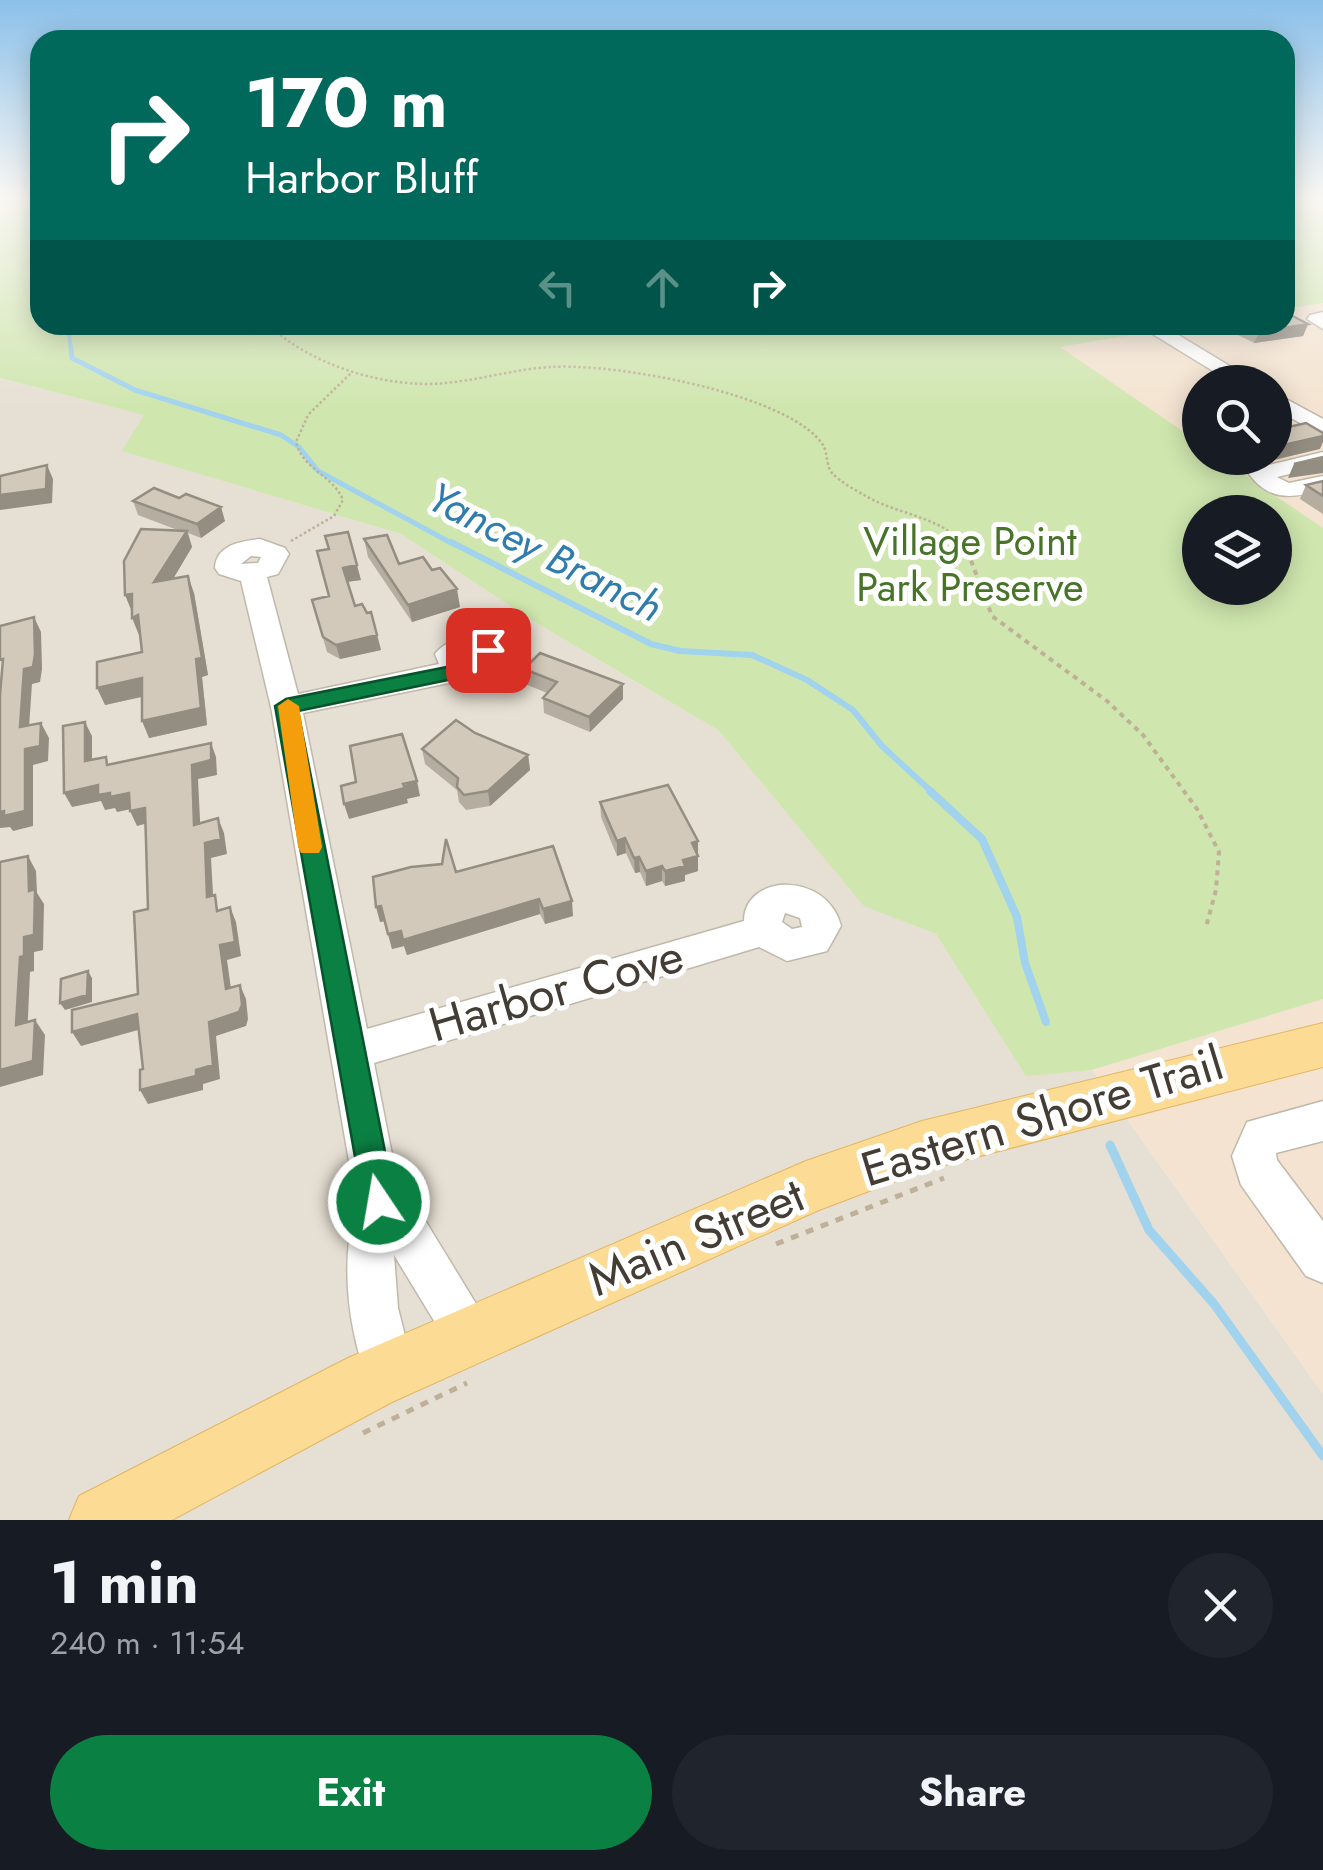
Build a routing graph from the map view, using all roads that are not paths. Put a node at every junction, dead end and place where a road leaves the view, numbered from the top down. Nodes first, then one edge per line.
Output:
1 (1165, 335) edge
2 (1216, 365) edge
3 (1292, 410) edge
4 (1323, 428) edge
5 (1323, 459) edge
6 (1323, 483) edge
7 (263, 562) road end
8 (460, 668) dead end
9 (286, 706) junction
10 (764, 930) dead end
11 (1323, 1045) edge
12 (349, 1052) junction
13 (1322, 1124) edge
14 (379, 1202) junction
15 (1323, 1258) edge
16 (469, 1359) junction
17 (390, 1371) junction
18 (103, 1520) edge

1 - 2 street
3 - 4 street
5 - 6 street
7 - 9 street
8 - 9 street
9 - 12 street
10 - 12 street, Harbor Cove
11 - 16 main road, Main Street
12 - 14 street
13 - 15 street
14 - 16 street
14 - 17 street
16 - 17 main road, Main Street
17 - 18 main road, Main Street

